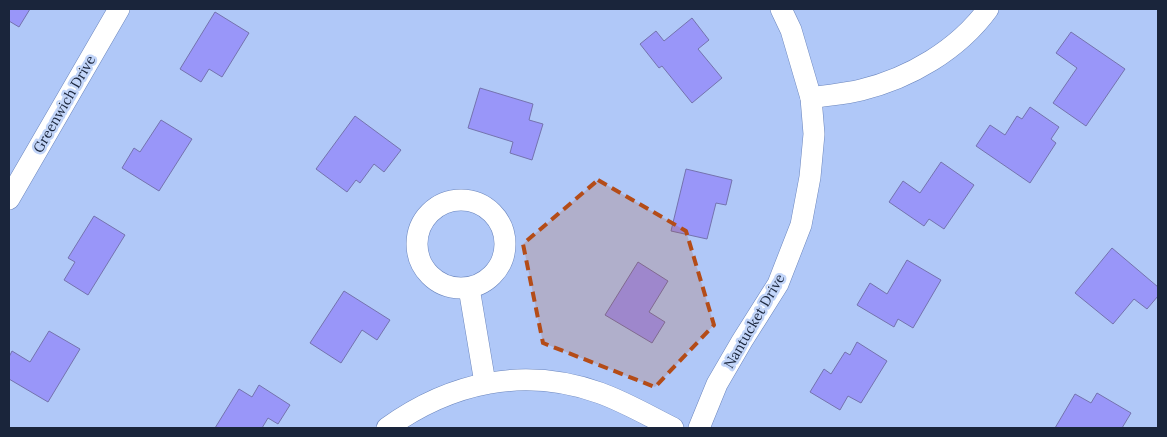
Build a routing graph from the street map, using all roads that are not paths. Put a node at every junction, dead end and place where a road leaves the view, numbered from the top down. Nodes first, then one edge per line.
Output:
1 (119, 9) edge
2 (781, 9) edge
3 (988, 9) edge
4 (812, 98) junction
5 (9, 198) edge
6 (469, 288) junction
7 (485, 383) junction
8 (387, 428) edge
9 (672, 428) edge
10 (698, 428) edge

1 - 5 street, Greenwich Drive
2 - 4 street, Nantucket Drive
3 - 4 street
4 - 10 street, Nantucket Drive
6 - 6 street
6 - 7 street
7 - 8 street
7 - 9 street

